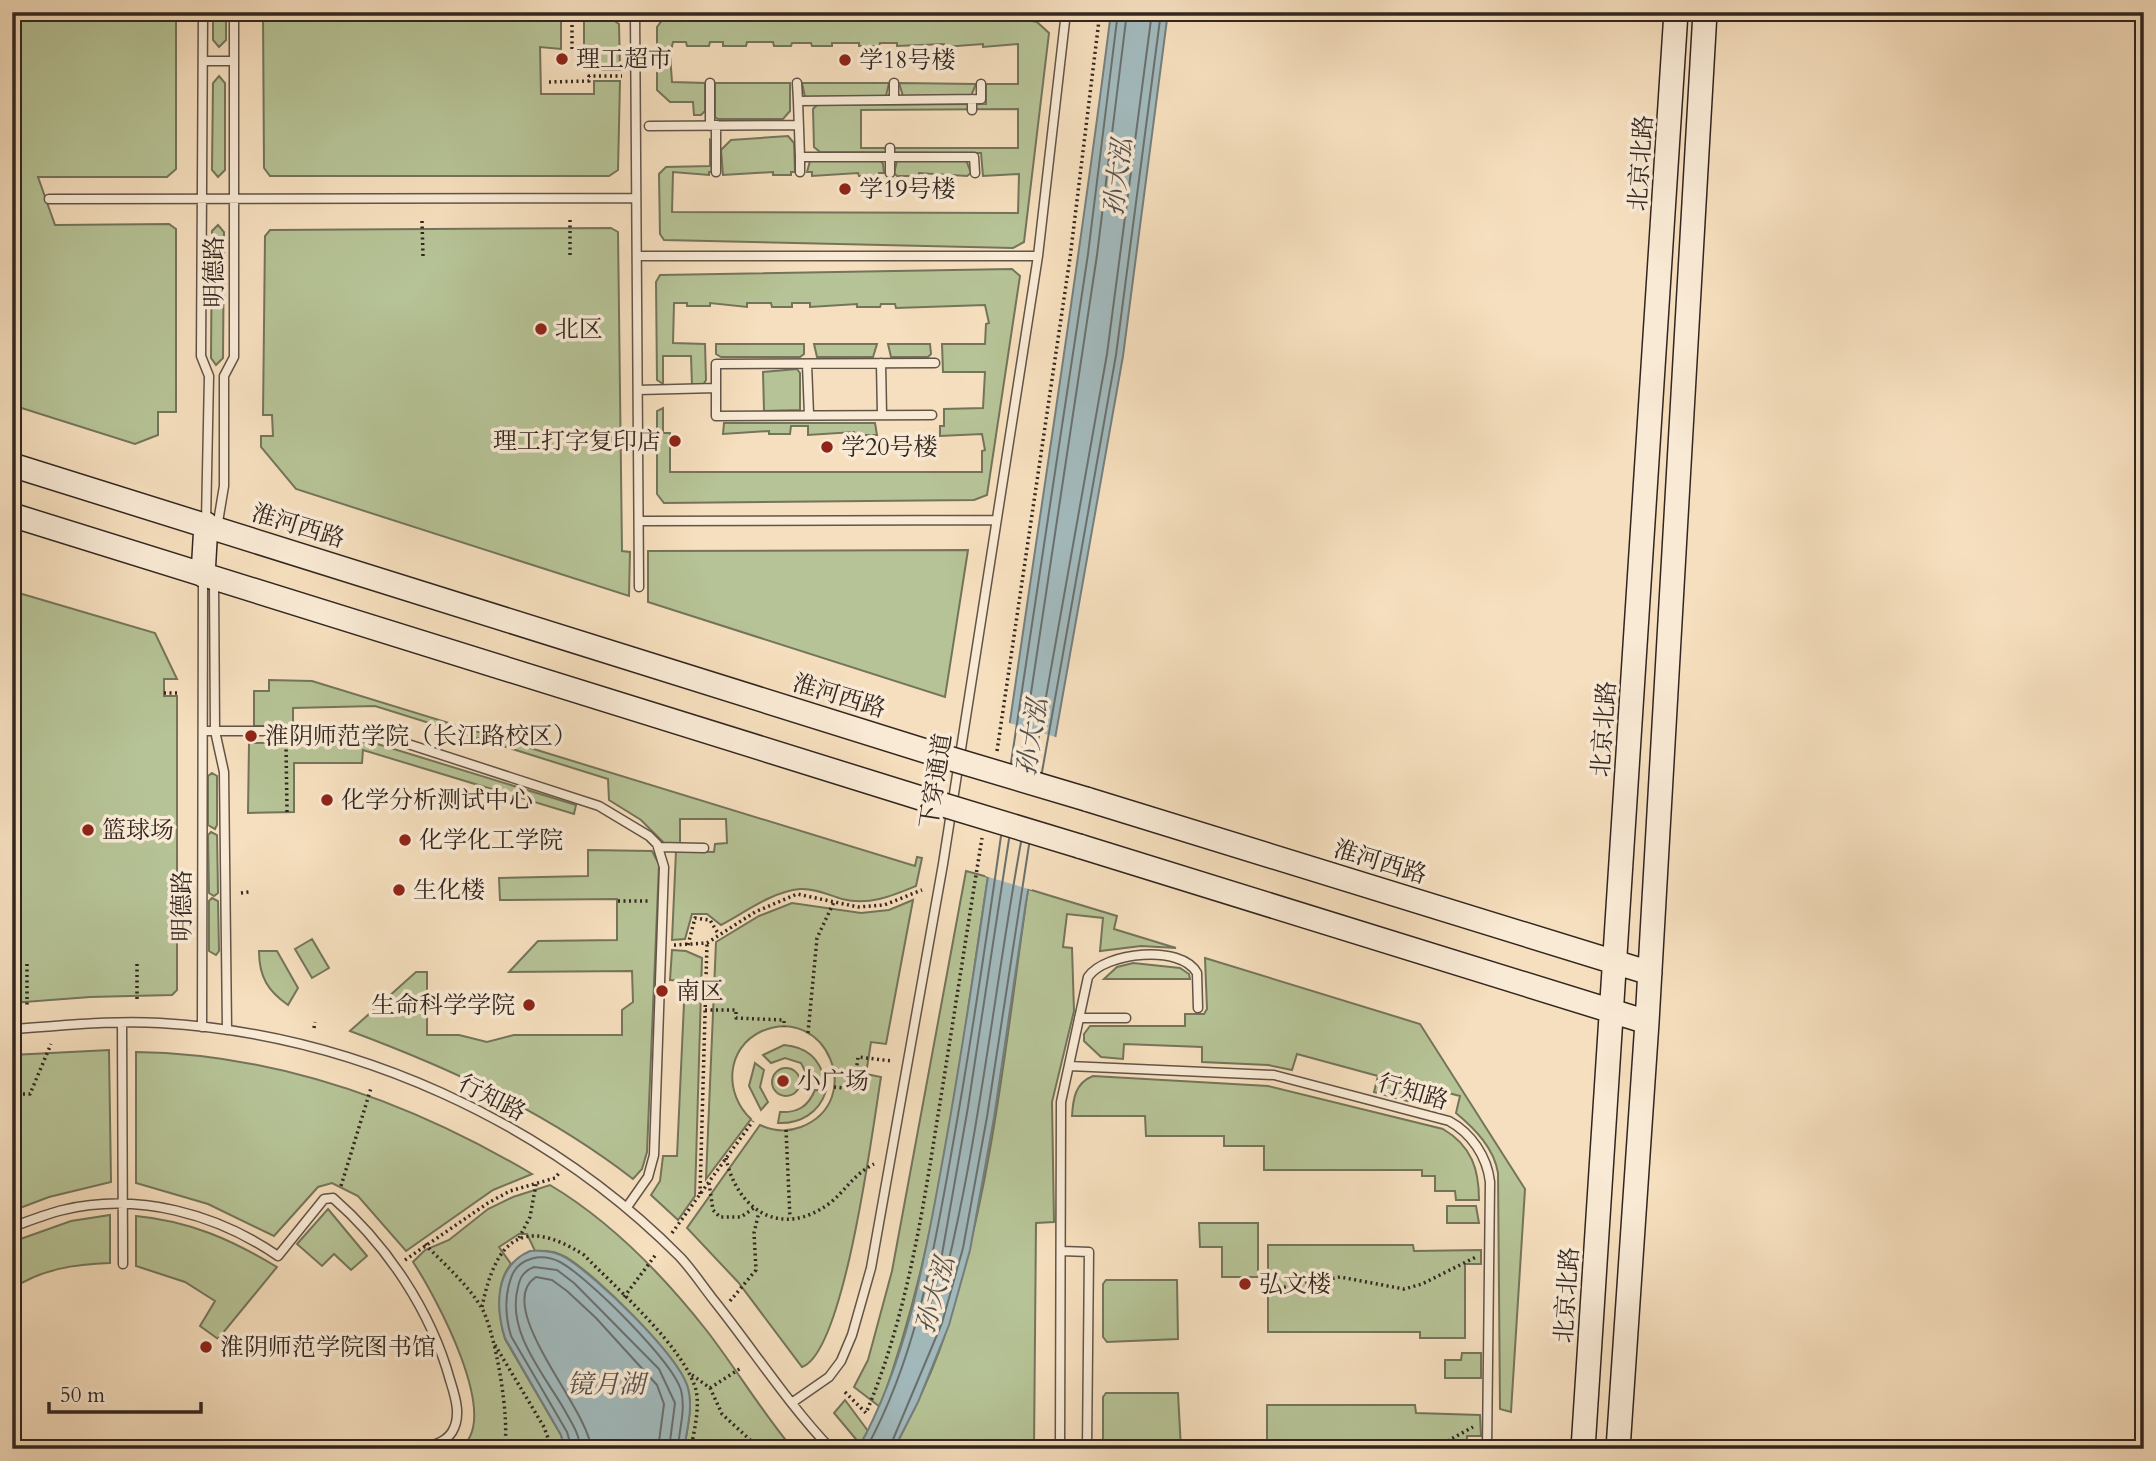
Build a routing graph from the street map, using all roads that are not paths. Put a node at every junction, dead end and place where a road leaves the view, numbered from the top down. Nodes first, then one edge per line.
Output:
1 (203, 12) edge
2 (234, 12) edge
3 (635, 12) edge
4 (1066, 12) edge
5 (1676, 12) edge
6 (1704, 12) edge
7 (203, 61) junction
8 (234, 61) junction
9 (710, 83) dead end
10 (797, 83) dead end
11 (894, 83) dead end
12 (981, 84) dead end
13 (972, 99) junction
14 (891, 100) junction
15 (798, 101) junction
16 (889, 110) dead end
17 (972, 110) dead end
18 (713, 125) junction
19 (799, 125) junction
20 (649, 126) dead end
21 (890, 152) junction
22 (800, 156) junction
23 (716, 172) dead end
24 (800, 172) dead end
25 (890, 173) dead end
26 (975, 173) dead end
27 (636, 198) junction
28 (49, 199) dead end
29 (202, 199) junction
30 (234, 199) junction
31 (637, 256) junction
32 (1038, 256) junction
33 (881, 363) junction
34 (935, 363) dead end
35 (807, 364) junction
36 (716, 388) junction
37 (638, 390) junction
38 (808, 415) junction
39 (882, 415) junction
40 (932, 415) dead end
41 (12, 465) edge
42 (12, 515) edge
43 (996, 520) junction
44 (639, 521) junction
45 (211, 526) junction
46 (208, 577) junction
47 (639, 587) dead end
48 (204, 731) junction
49 (215, 731) junction
50 (658, 847) junction
51 (704, 848) dead end
52 (1615, 962) junction
53 (1650, 973) junction
54 (1198, 1008) dead end
55 (1612, 1011) junction
56 (1079, 1018) junction
57 (1126, 1018) dead end
58 (1647, 1022) junction
59 (122, 1023) junction
60 (202, 1027) junction
61 (12, 1029) edge
62 (227, 1030) junction
63 (1069, 1066) junction
64 (124, 1204) junction
65 (627, 1207) junction
66 (12, 1227) edge
67 (1062, 1251) junction
68 (123, 1264) dead end
69 (793, 1402) junction
70 (420, 1449) edge
71 (831, 1449) edge
72 (1060, 1449) edge
73 (1087, 1449) edge
74 (1487, 1449) edge
75 (1583, 1449) edge
76 (1618, 1449) edge

1 - 7 lane, 明德路
2 - 8 lane, 明德路
3 - 27 lane
4 - 32 lane, 下穿通道
5 - 52 main road, 北京北路
6 - 53 main road
7 - 8 lane
7 - 29 lane, 明德路
8 - 30 lane, 明德路
9 - 18 lane
10 - 15 lane
11 - 14 lane
12 - 13 lane
13 - 14 lane
13 - 17 lane
14 - 15 lane
14 - 16 lane
15 - 19 lane
18 - 19 lane
18 - 20 lane
18 - 23 lane
19 - 22 lane
21 - 22 lane
21 - 25 lane
21 - 26 lane
22 - 24 lane
27 - 30 lane
27 - 31 lane
28 - 29 lane
29 - 30 lane
29 - 45 lane, 明德路
30 - 45 lane, 明德路
31 - 32 lane
31 - 37 lane
32 - 43 lane, 下穿通道
33 - 34 lane
33 - 35 lane
33 - 39 lane
35 - 36 lane
35 - 38 lane
36 - 37 lane
36 - 38 lane
37 - 44 lane
38 - 39 lane
39 - 40 lane
41 - 45 main road, 淮河西路
42 - 46 main road
43 - 44 lane
43 - 69 lane, 下穿通道
44 - 47 lane
45 - 46 main road
45 - 52 main road, 淮河西路, bridge
46 - 48 lane, 明德路
46 - 49 lane, 明德路
46 - 55 main road, bridge
48 - 49 lane
48 - 60 lane, 明德路
49 - 50 lane
49 - 62 lane, 明德路
50 - 51 lane
50 - 65 lane
52 - 53 main road, 淮河西路
52 - 55 main road, 北京北路
53 - 58 main road
54 - 56 lane
55 - 58 main road
55 - 75 main road, 北京北路
56 - 57 lane
56 - 63 lane
58 - 76 main road
59 - 60 lane, 行知路
59 - 61 lane, 行知路
59 - 64 lane
60 - 62 lane, 行知路
62 - 65 lane, 行知路
63 - 67 lane
63 - 74 lane, 行知路
64 - 66 lane
64 - 68 lane
64 - 70 lane
65 - 69 lane, 行知路
67 - 72 lane
67 - 73 lane
69 - 71 lane, 行知路

